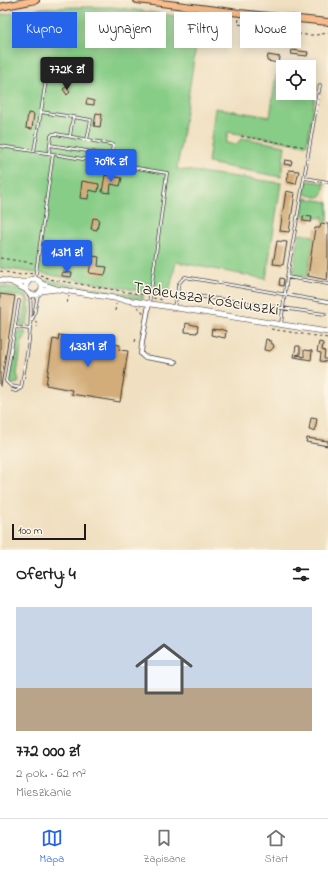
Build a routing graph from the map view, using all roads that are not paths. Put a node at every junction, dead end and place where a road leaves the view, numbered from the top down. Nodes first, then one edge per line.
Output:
1 (36, 0) edge
2 (137, 0) edge
3 (22, 1) edge
4 (0, 6) edge
5 (328, 22) edge
6 (50, 60) dead end
7 (320, 85) dead end
8 (41, 112) junction
9 (73, 118) junction
10 (70, 136) junction
11 (87, 140) junction
12 (50, 145) junction
13 (0, 146) edge
14 (34, 151) junction
15 (49, 153) junction
16 (53, 154) junction
17 (112, 155) junction
18 (110, 163) junction
19 (305, 178) junction
20 (328, 182) edge
21 (35, 277) junction
22 (288, 277) junction
23 (0, 280) edge
24 (12, 282) junction
25 (28, 282) junction
26 (42, 284) junction
27 (328, 284) edge
28 (57, 290) junction
29 (29, 292) junction
30 (178, 292) junction
31 (39, 293) junction
32 (285, 295) junction
33 (19, 301) dead end
34 (328, 302) edge
35 (149, 304) junction
36 (174, 308) junction
37 (283, 308) junction
38 (325, 314) dead end
39 (33, 321) junction
40 (281, 325) junction
41 (15, 327) junction
42 (30, 330) junction
43 (328, 332) edge
44 (175, 362) dead end
45 (21, 388) junction
46 (12, 390) dead end

1 - 3 main road
2 - 5 main road
3 - 4 main road
6 - 8 lane
7 - 19 lane
8 - 9 lane
8 - 14 lane
9 - 10 lane
9 - 11 lane
10 - 11 lane
10 - 12 lane
11 - 17 lane
12 - 15 lane
12 - 17 lane
13 - 14 lane
14 - 15 lane
15 - 16 lane
16 - 18 lane
16 - 21 lane
17 - 18 lane
18 - 35 lane
19 - 20 lane
19 - 22 lane
21 - 25 street
21 - 26 street
22 - 27 lane
22 - 32 lane
23 - 24 street
24 - 25 street
24 - 29 street
25 - 29 street
26 - 28 street, Tadeusza Kościuszki
26 - 31 street
28 - 31 street, Tadeusza Kościuszki
28 - 35 street, Tadeusza Kościuszki
29 - 31 street
29 - 39 lane
30 - 32 lane
30 - 36 lane
30 - 37 lane
31 - 39 lane
32 - 34 lane
32 - 37 lane
33 - 41 lane
35 - 36 street, Tadeusza Kościuszki
35 - 44 street
36 - 40 street, Tadeusza Kościuszki
37 - 38 lane
37 - 40 lane
39 - 42 lane
40 - 43 street, Tadeusza Kościuszki
41 - 42 lane
41 - 45 lane
42 - 45 lane
45 - 46 lane

